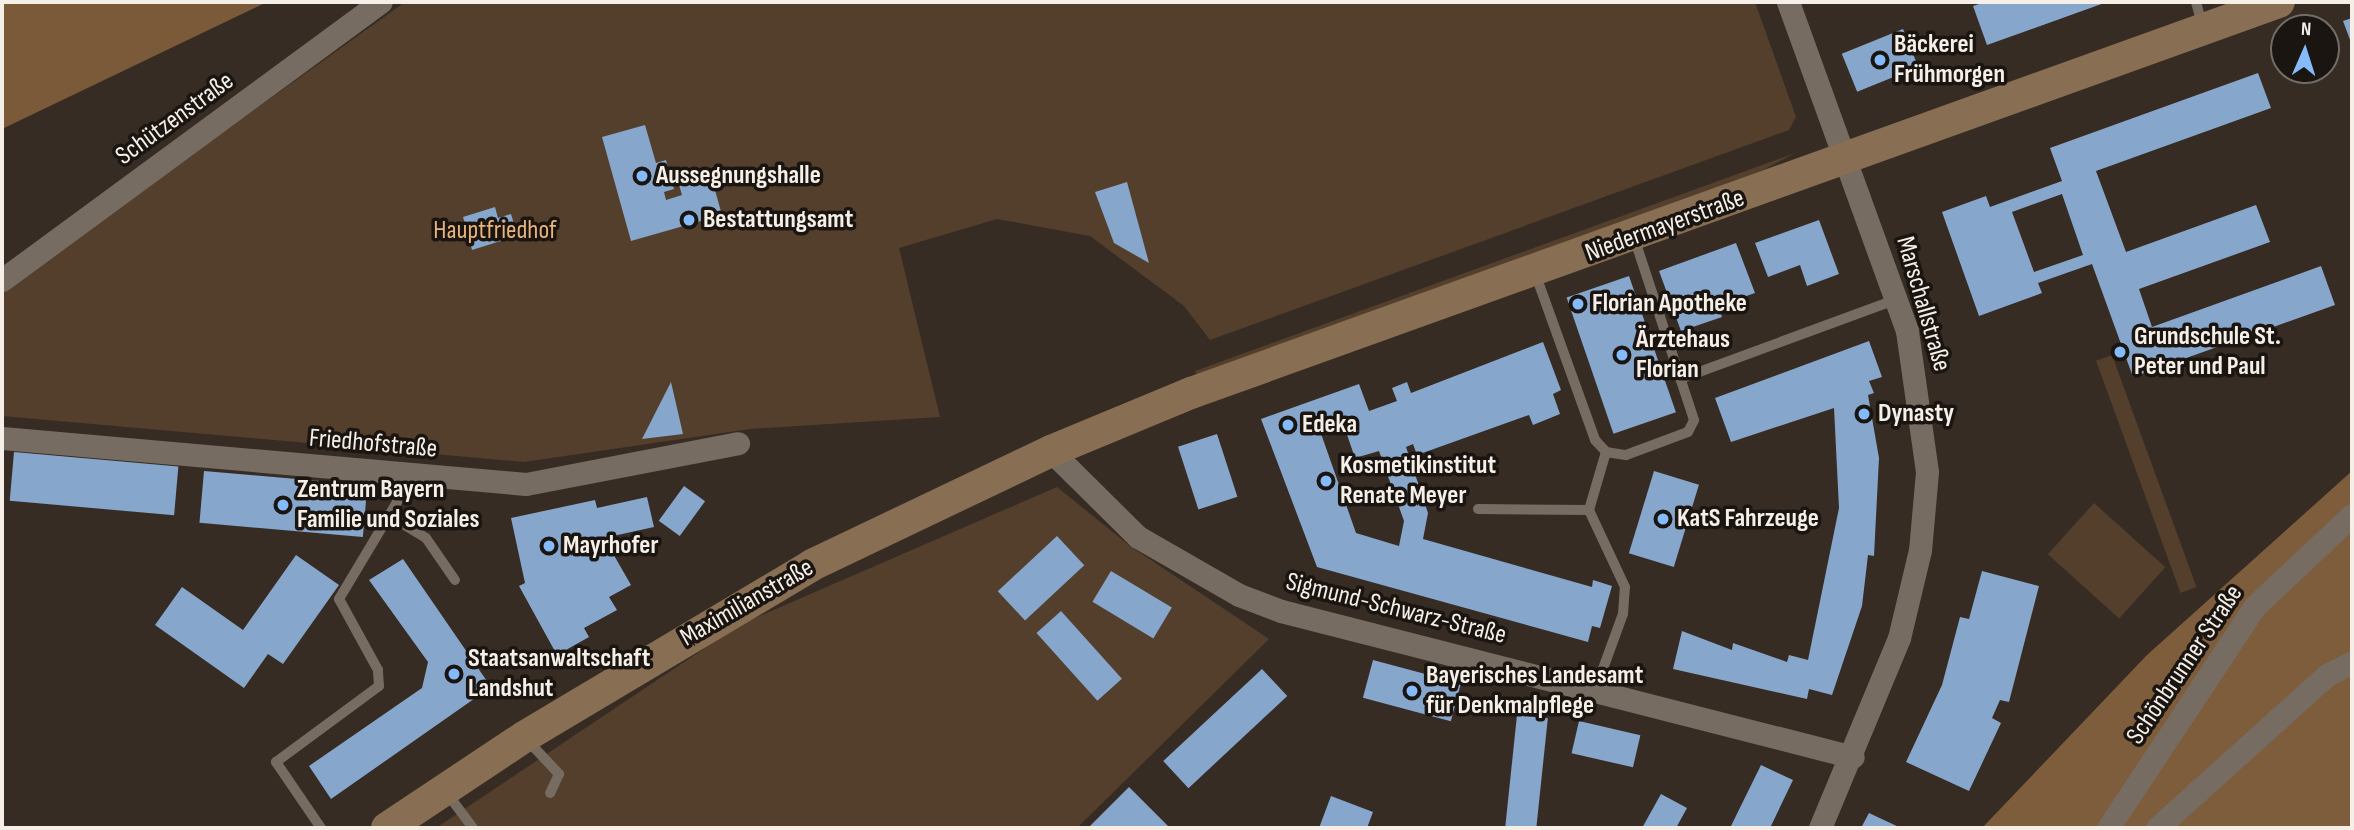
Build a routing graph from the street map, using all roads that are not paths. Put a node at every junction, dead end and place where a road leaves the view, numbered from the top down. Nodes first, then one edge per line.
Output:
1 (381, 2) edge
2 (1788, 2) edge
3 (2279, 2) edge
4 (2199, 15) edge
5 (1844, 160) junction
6 (1634, 238) junction
7 (1535, 273) junction
8 (2, 279) edge
9 (1897, 299) junction
10 (1680, 379) junction
11 (2, 438) edge
12 (738, 443) dead end
13 (1051, 451) junction
14 (1606, 452) junction
15 (404, 474) junction
16 (1478, 509) dead end
17 (1589, 510) junction
18 (388, 515) junction
19 (2352, 515) edge
20 (455, 580) dead end
21 (2352, 662) edge
22 (1596, 688) junction
23 (524, 737) junction
24 (1853, 757) junction
25 (444, 790) junction
26 (550, 793) dead end
27 (321, 828) edge
28 (387, 828) edge
29 (473, 828) edge
30 (1820, 828) edge
31 (2108, 828) edge
32 (2157, 828) edge

1 - 8 street, Schützenstraße
2 - 5 street, Marschallstraße
3 - 4 main road, Niedermayerstraße
4 - 5 main road, Niedermayerstraße
5 - 6 main road, Niedermayerstraße
5 - 9 street, Marschallstraße
6 - 7 main road, Niedermayerstraße
6 - 10 lane
7 - 13 main road, Niedermayerstraße
7 - 14 lane
9 - 10 lane
9 - 24 street, Marschallstraße
10 - 14 lane
11 - 15 street, Friedhofstraße
12 - 15 street, Friedhofstraße
13 - 22 street, Sigmund-Schwarz-Straße
13 - 23 main road, Maximilianstraße
14 - 17 lane
15 - 18 lane
16 - 17 lane
17 - 22 lane
18 - 20 lane
18 - 27 lane
19 - 31 street, Schönbrunner Straße
21 - 32 street
22 - 24 street, Sigmund-Schwarz-Straße
23 - 25 main road, Maximilianstraße
23 - 26 lane
24 - 30 street, Marschallstraße
25 - 28 main road, Maximilianstraße
25 - 29 lane

